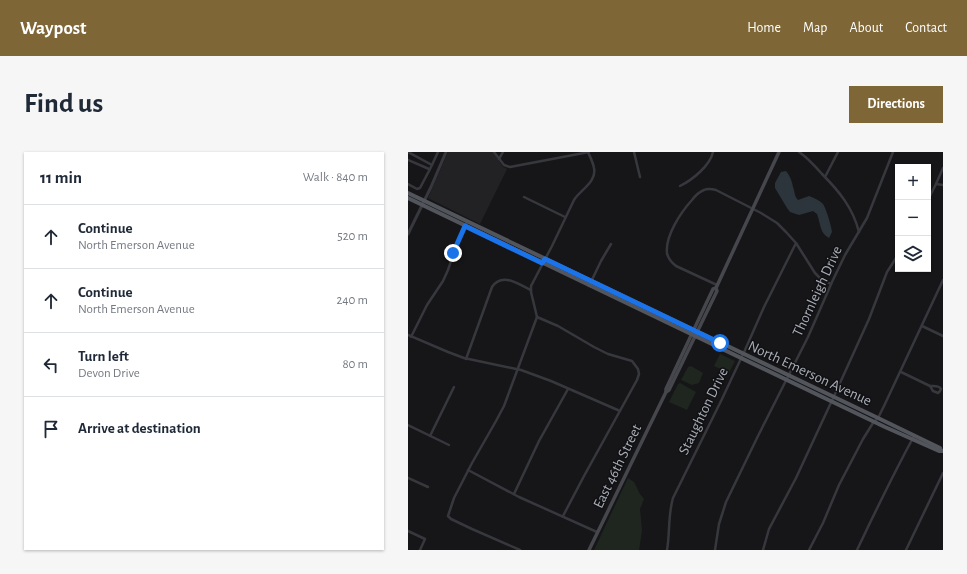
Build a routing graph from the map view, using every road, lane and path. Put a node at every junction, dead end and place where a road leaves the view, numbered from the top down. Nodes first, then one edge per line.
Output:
1 (408, 152) edge
2 (438, 152) edge
3 (446, 152) edge
4 (494, 152) edge
5 (503, 152) edge
6 (588, 152) edge
7 (634, 152) edge
8 (712, 152) edge
9 (779, 152) edge
10 (799, 152) edge
11 (838, 152) edge
12 (893, 152) edge
13 (499, 159) junction
14 (408, 160) edge
15 (432, 165) junction
16 (943, 168) edge
17 (429, 169) junction
18 (640, 177) dead end
19 (825, 177) junction
20 (408, 184) edge
21 (936, 184) junction
22 (943, 185) edge
23 (680, 186) dead end
24 (408, 193) edge
25 (931, 194) edge
26 (524, 197) dead end
27 (408, 198) edge
28 (423, 203) junction
29 (753, 209) junction
30 (565, 217) junction
31 (466, 224) junction
32 (859, 232) junction
33 (408, 234) edge
34 (796, 243) junction
35 (611, 244) dead end
36 (895, 260) edge
37 (544, 261) junction
38 (943, 280) edge
39 (590, 283) junction
40 (831, 284) junction
41 (717, 287) junction
42 (530, 290) junction
43 (537, 317) junction
44 (922, 326) junction
45 (694, 333) junction
46 (410, 336) edge
47 (943, 336) edge
48 (742, 356) junction
49 (466, 358) junction
50 (517, 369) junction
51 (901, 372) junction
52 (788, 378) junction
53 (930, 386) dead end
54 (454, 387) dead end
55 (568, 389) junction
56 (833, 399) junction
57 (620, 411) junction
58 (878, 418) junction
59 (874, 421) junction
60 (408, 425) edge
61 (430, 436) junction
62 (913, 437) junction
63 (449, 445) dead end
64 (942, 451) edge
65 (468, 470) junction
66 (943, 473) edge
67 (408, 478) edge
68 (428, 487) dead end
69 (514, 494) junction
70 (563, 516) junction
71 (408, 531) edge
72 (597, 532) junction
73 (420, 550) edge
74 (520, 550) edge
75 (589, 550) edge
76 (667, 550) edge
77 (715, 550) edge
78 (763, 550) edge
79 (809, 550) edge
80 (856, 550) edge
81 (906, 550) edge

1 - 15 street
2 - 15 street
3 - 28 street
4 - 13 street
5 - 13 street
6 - 13 street
6 - 30 street
7 - 18 street
8 - 23 street
9 - 29 main road, East 46th Street
10 - 19 street
11 - 19 street
12 - 32 street, Thornleigh Drive
14 - 17 street
15 - 17 street
16 - 21 street
17 - 20 street
19 - 32 street
21 - 22 street
21 - 25 street
24 - 28 main road, North Emerson Avenue
26 - 30 street
27 - 28 main road, North Emerson Avenue
28 - 31 main road, North Emerson Avenue
28 - 33 street
29 - 34 street
29 - 41 main road, East 46th Street
29 - 41 street
30 - 37 street
31 - 37 main road, North Emerson Avenue
31 - 46 street
32 - 40 street, Thornleigh Drive
34 - 40 street
34 - 48 street, Staughton Drive
35 - 39 street
36 - 56 street
37 - 39 main road, North Emerson Avenue
37 - 42 street
38 - 44 street
39 - 45 main road, North Emerson Avenue
40 - 52 street, Thornleigh Drive
41 - 45 main road, East 46th Street
42 - 43 street
42 - 49 street
43 - 50 street
43 - 57 street
44 - 47 street
44 - 51 street
45 - 48 main road, North Emerson Avenue
45 - 72 main road, East 46th Street
46 - 49 street
48 - 52 main road, North Emerson Avenue
48 - 76 street, Staughton Drive
49 - 50 street
50 - 55 street
50 - 65 street
51 - 53 street
51 - 58 street
52 - 56 main road, North Emerson Avenue
52 - 77 street, Thornleigh Drive
54 - 61 street
55 - 57 street
55 - 69 street
56 - 58 main road, North Emerson Avenue
56 - 59 main road, North Emerson Avenue
56 - 78 street
57 - 70 street
58 - 59 street
58 - 62 main road, North Emerson Avenue
59 - 62 main road, North Emerson Avenue
59 - 79 street
60 - 61 street
61 - 63 street
62 - 64 main road, North Emerson Avenue
62 - 80 street
65 - 69 street
65 - 74 street
66 - 81 street
67 - 68 street
69 - 70 street
70 - 72 street
71 - 73 street
72 - 75 main road, East 46th Street

